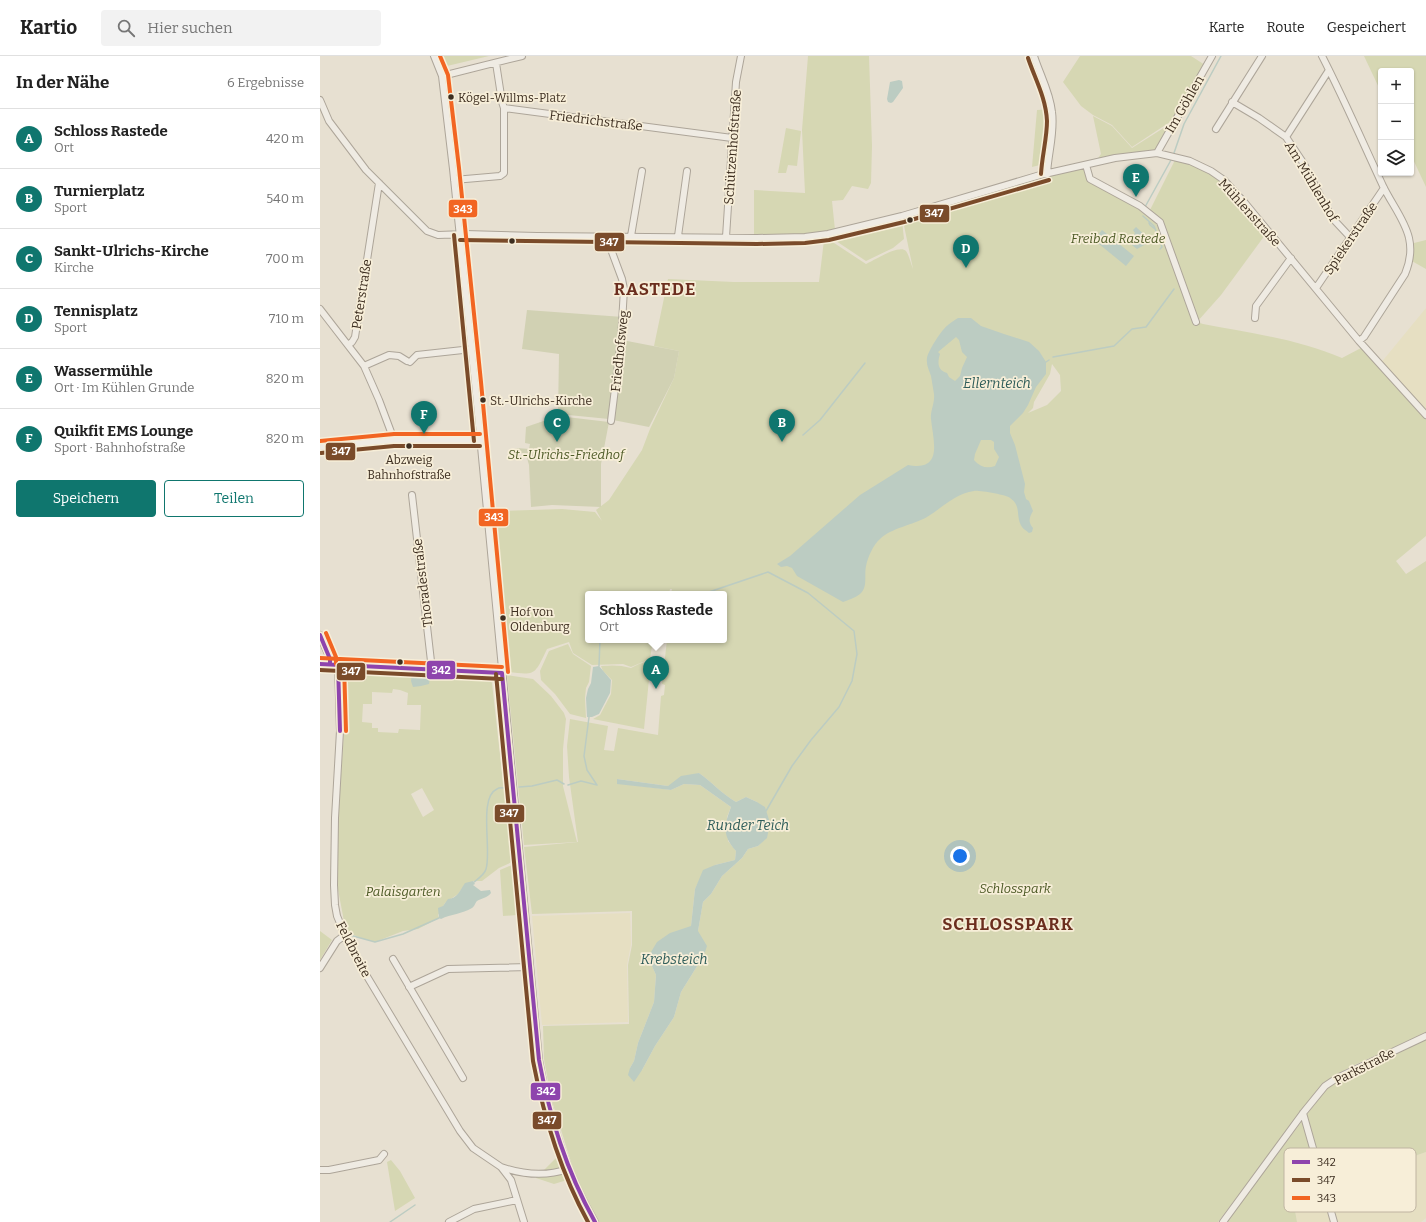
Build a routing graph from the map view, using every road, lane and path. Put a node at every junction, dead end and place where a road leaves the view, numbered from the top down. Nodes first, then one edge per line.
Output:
1 (434, 56) edge
2 (522, 56) edge
3 (740, 56) edge
4 (1034, 56) edge
5 (1212, 56) edge
6 (1262, 56) edge
7 (1322, 56) edge
8 (496, 63) junction
9 (1329, 70) junction
10 (442, 76) junction
11 (320, 100) edge
12 (1232, 102) junction
13 (504, 108) junction
14 (1216, 129) dead end
15 (1286, 137) junction
16 (732, 138) junction
17 (1157, 153) junction
18 (1086, 164) junction
19 (642, 171) dead end
20 (687, 171) dead end
21 (1047, 174) junction
22 (454, 180) junction
23 (379, 183) junction
24 (1384, 188) junction
25 (460, 234) junction
26 (606, 236) junction
27 (631, 236) junction
28 (678, 236) junction
29 (726, 237) junction
30 (1350, 237) junction
31 (1291, 258) junction
32 (1316, 288) junction
33 (320, 309) edge
34 (1255, 318) dead end
35 (1196, 322) dead end
36 (1359, 341) junction
37 (348, 345) junction
38 (472, 349) junction
39 (364, 366) junction
40 (1426, 415) edge
41 (611, 421) dead end
42 (394, 440) junction
43 (480, 440) junction
44 (320, 447) edge
45 (412, 495) dead end
46 (320, 635) edge
47 (320, 664) edge
48 (330, 664) junction
49 (338, 664) junction
50 (432, 670) junction
51 (502, 673) junction
52 (345, 935) junction
53 (393, 959) dead end
54 (530, 967) junction
55 (320, 968) edge
56 (409, 987) junction
57 (1426, 1036) edge
58 (463, 1078) dead end
59 (1303, 1113) junction
60 (1313, 1148) edge
61 (384, 1154) dead end
62 (501, 1167) junction
63 (568, 1168) junction
64 (320, 1170) edge
65 (517, 1200) junction
66 (1331, 1212) edge
67 (449, 1222) edge
68 (524, 1222) edge
69 (595, 1222) edge
70 (1223, 1222) edge
71 (1334, 1222) edge

1 - 10 street
2 - 8 street
3 - 16 street, Schützenhofstraße
4 - 21 street
5 - 17 street, Im Göhlen
6 - 12 street
7 - 9 street
8 - 10 street
8 - 13 street
9 - 15 street
9 - 24 street
10 - 22 street
11 - 23 street, Mühlenstraße
12 - 14 street
12 - 15 street, Am Mühlenhof
13 - 16 street, Friedrichstraße
13 - 22 street
15 - 30 street, Am Mühlenhof
16 - 29 street, Schützenhofstraße
17 - 18 street, Mühlenstraße
17 - 31 street, Mühlenstraße
18 - 21 street, Mühlenstraße
18 - 35 street
19 - 27 street
20 - 28 street
21 - 29 street, Mühlenstraße
22 - 25 street
23 - 25 street, Mühlenstraße
23 - 37 street, Peterstraße
24 - 30 street, Spiekerstraße
24 - 36 street
25 - 26 street, Mühlenstraße
25 - 38 street
26 - 27 street, Mühlenstraße
26 - 41 street, Friedhofsweg
27 - 28 street, Mühlenstraße
28 - 29 street, Mühlenstraße
30 - 32 street, Spiekerstraße
31 - 32 street, Mühlenstraße
31 - 34 street
32 - 36 street, Mühlenstraße
33 - 37 street
36 - 40 street, Mühlenstraße
37 - 39 street, Peterstraße
38 - 39 street
38 - 43 street
39 - 42 street, Peterstraße
42 - 43 street
42 - 44 street
43 - 51 street
45 - 50 street, Thoradestraße
46 - 48 street
47 - 48 street
48 - 49 street
49 - 50 street
49 - 52 street, Feldbreite
50 - 51 street
51 - 54 street
52 - 55 street
52 - 62 street, Feldbreite
53 - 56 street
54 - 56 street
54 - 63 street
56 - 58 street
57 - 59 street, Parkstraße
59 - 60 street
59 - 70 street, Parkstraße
61 - 64 street
62 - 63 street, Feldbreite
62 - 65 street, Feldbreite
63 - 69 street
65 - 67 street
65 - 68 street, Feldbreite
66 - 71 street

